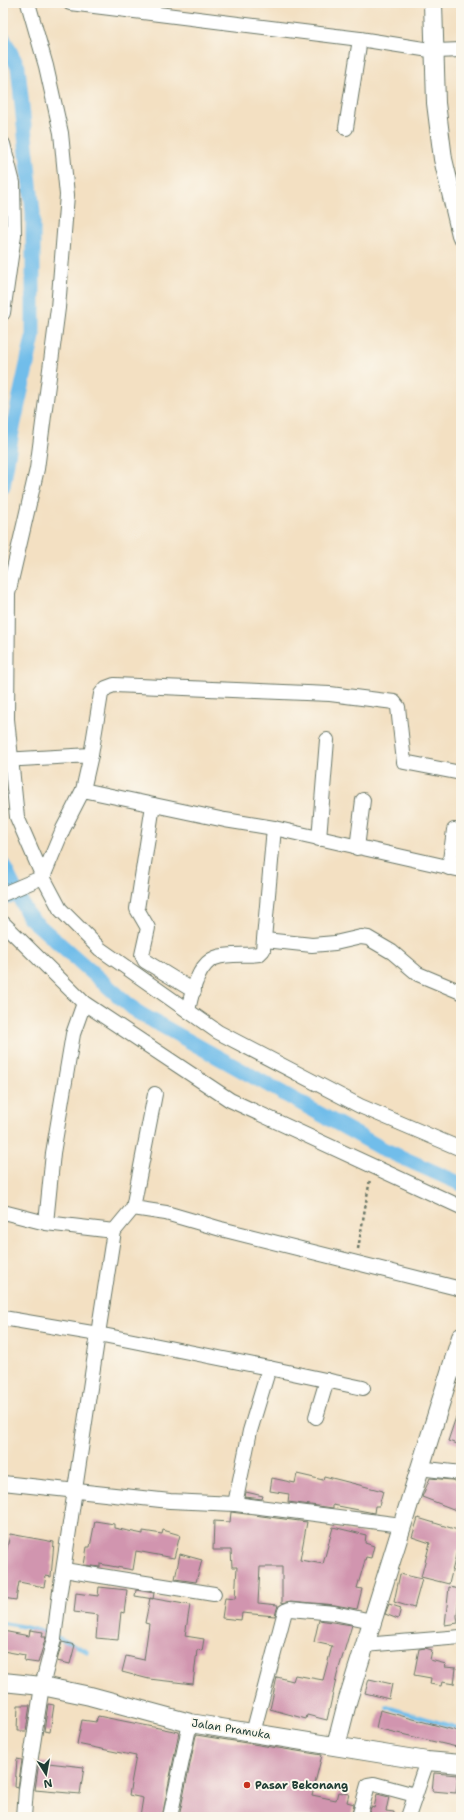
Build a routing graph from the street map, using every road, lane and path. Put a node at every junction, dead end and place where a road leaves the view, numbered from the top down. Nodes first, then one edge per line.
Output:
1 (28, 3) edge
2 (70, 3) edge
3 (433, 3) edge
4 (360, 40) junction
5 (461, 50) edge
6 (436, 51) junction
7 (346, 128) dead end
8 (3, 144) edge
9 (457, 198) edge
10 (461, 235) edge
11 (3, 313) edge
12 (326, 740) dead end
13 (92, 755) junction
14 (7, 760) edge
15 (461, 773) edge
16 (83, 790) junction
17 (363, 800) dead end
18 (153, 805) junction
19 (274, 828) junction
20 (454, 830) dead end
21 (319, 839) junction
22 (357, 848) junction
23 (455, 869) edge
24 (41, 878) junction
25 (3, 894) edge
26 (3, 923) edge
27 (265, 940) junction
28 (194, 990) junction
29 (461, 992) edge
30 (84, 1003) junction
31 (188, 1011) junction
32 (155, 1094) dead end
33 (461, 1149) edge
34 (372, 1165) junction
35 (461, 1207) edge
36 (133, 1208) junction
37 (3, 1212) edge
38 (46, 1223) junction
39 (114, 1231) junction
40 (356, 1263) junction
41 (461, 1289) edge
42 (3, 1318) edge
43 (98, 1334) junction
44 (459, 1348) edge
45 (269, 1368) junction
46 (327, 1380) junction
47 (363, 1388) dead end
48 (316, 1417) dead end
49 (419, 1468) junction
50 (461, 1473) edge
51 (3, 1483) edge
52 (74, 1492) junction
53 (235, 1504) junction
54 (402, 1525) junction
55 (64, 1570) junction
56 (214, 1594) dead end
57 (372, 1621) junction
58 (461, 1637) edge
59 (364, 1645) junction
60 (3, 1682) edge
61 (42, 1686) junction
62 (190, 1723) junction
63 (253, 1733) junction
64 (336, 1746) junction
65 (427, 1761) junction
66 (461, 1764) edge
67 (415, 1795) junction
68 (24, 1817) edge
69 (170, 1817) edge
70 (359, 1817) edge
71 (408, 1817) edge

1 - 14 street
2 - 4 street
3 - 6 main road
4 - 6 street
4 - 7 street
5 - 6 street
6 - 9 main road
8 - 11 street
9 - 10 main road
12 - 21 street
13 - 14 street
13 - 15 street
13 - 16 street
14 - 24 street
16 - 18 street
16 - 24 street
17 - 22 street
18 - 19 street
18 - 28 street
19 - 21 street
19 - 27 street
20 - 23 street
21 - 22 street
22 - 23 street
24 - 25 street
24 - 31 street
26 - 30 street
27 - 28 street
27 - 29 street
28 - 31 street
30 - 34 street
30 - 38 street
31 - 33 street
32 - 36 street
34 - 35 street
34 - 40 path
36 - 39 street
36 - 40 street
37 - 38 street
38 - 39 street
39 - 43 street
40 - 41 street
42 - 43 street
43 - 45 street
43 - 52 street
44 - 49 main road
45 - 46 street
45 - 53 street
46 - 47 street
46 - 48 street
49 - 50 street
49 - 54 main road
51 - 52 street
52 - 53 street
52 - 55 street
53 - 54 street
54 - 57 main road
55 - 56 street
55 - 61 street
57 - 59 main road
57 - 63 street
58 - 59 street
59 - 64 main road
60 - 61 main road, Jalan Pramuka
61 - 62 main road, Jalan Pramuka
61 - 68 street
62 - 63 main road, Jalan Pramuka
62 - 69 street
63 - 64 main road, Jalan Pramuka
64 - 65 main road, Jalan Pramuka
65 - 66 main road, Jalan Pramuka
65 - 67 street
67 - 70 street
67 - 71 street

